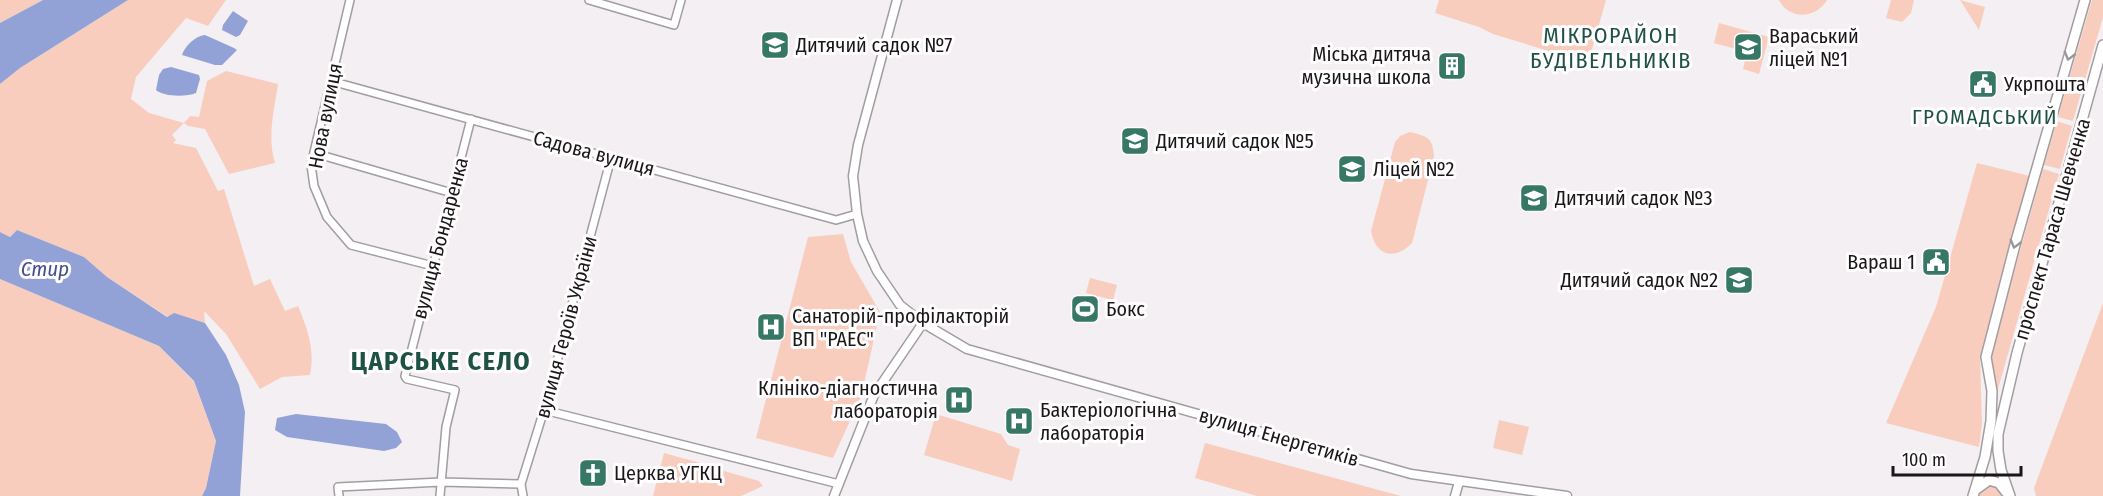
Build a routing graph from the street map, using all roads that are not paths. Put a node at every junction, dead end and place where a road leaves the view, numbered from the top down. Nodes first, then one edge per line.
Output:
1 (350, 0) edge
2 (589, 0) edge
3 (681, 0) edge
4 (897, 0) edge
5 (2085, 0) edge
6 (2103, 45) edge
7 (331, 81) junction
8 (471, 119) junction
9 (314, 153) junction
10 (611, 158) junction
11 (452, 193) junction
12 (856, 214) junction
13 (433, 266) junction
14 (923, 323) junction
15 (544, 410) junction
16 (441, 482) junction
17 (1459, 482) junction
18 (521, 484) junction
19 (839, 484) junction
20 (1974, 493) edge
21 (339, 496) edge
22 (440, 496) edge
23 (523, 496) edge
24 (834, 496) edge
25 (1455, 496) edge
26 (1567, 496) edge
27 (2010, 496) edge

1 - 7 street, Нова вулиця
2 - 3 street
4 - 12 street, вулиця Енергетиків
5 -> 20 main road, проспект Тараса Шевченка
6 - 27 main road, проспект Тараса Шевченка
7 - 8 street, Садова вулиця
7 - 9 street, Нова вулиця
8 - 10 street, Садова вулиця
8 - 11 street, вулиця Бондаренка
9 - 11 street
9 - 13 street, Нова вулиця
10 - 12 street, Садова вулиця
10 - 15 street, вулиця Героїв України
11 - 13 street, вулиця Бондаренка
12 - 14 street, вулиця Енергетиків
13 - 16 street, вулиця Бондаренка
14 - 17 street, вулиця Енергетиків
14 - 19 street
15 - 18 street, вулиця Героїв України
15 - 19 street
16 - 18 street
16 - 21 street
16 - 22 street, вулиця Бондаренка
17 - 25 street
17 - 26 street, вулиця Енергетиків
18 - 23 street, вулиця Героїв України
19 - 24 street
20 - 27 main road

